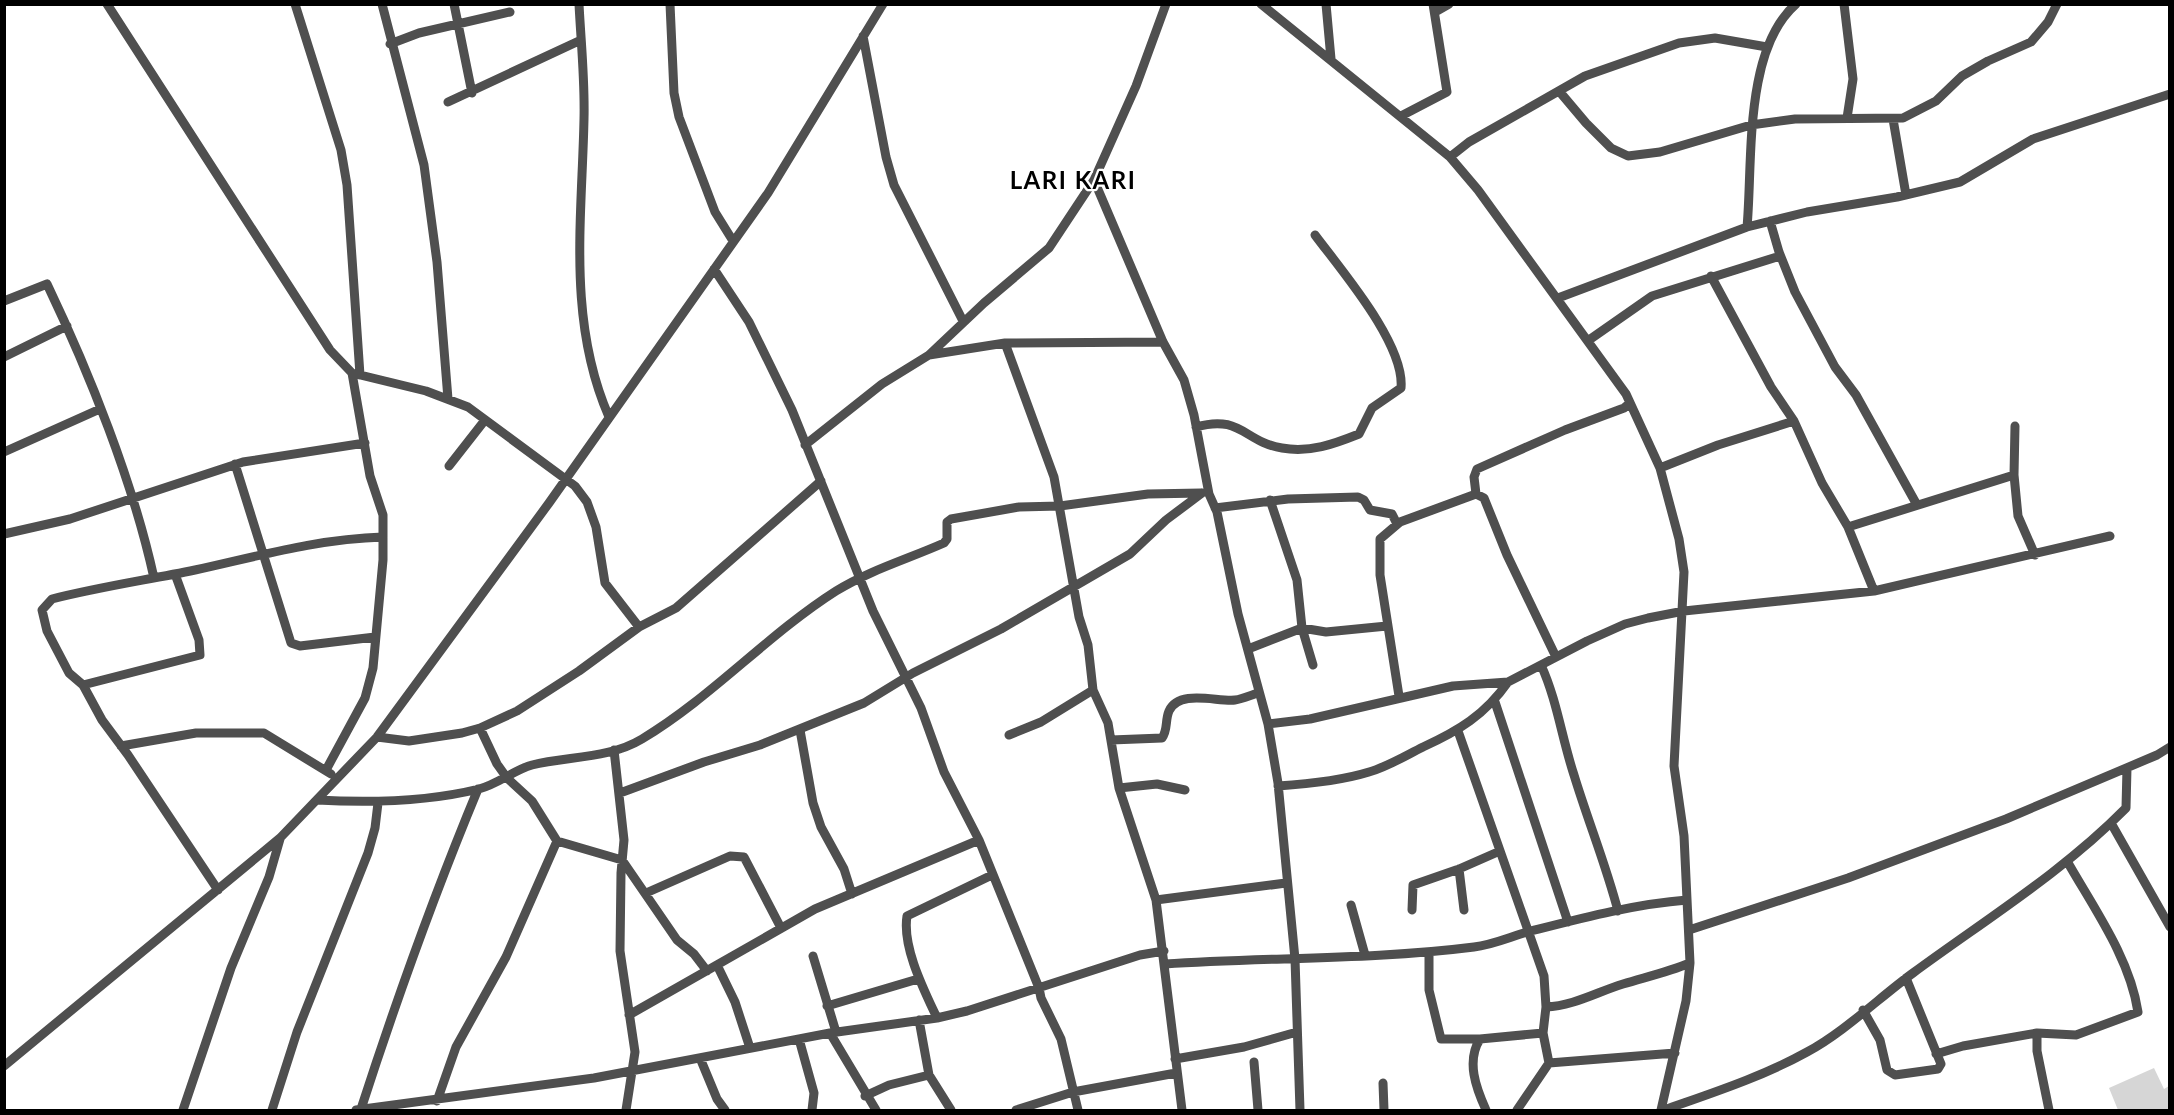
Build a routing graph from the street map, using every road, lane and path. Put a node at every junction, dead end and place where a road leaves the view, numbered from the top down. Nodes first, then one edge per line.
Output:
1 (107, 4) edge
2 (295, 4) edge
3 (382, 4) edge
4 (454, 4) edge
5 (579, 4) edge
6 (670, 4) edge
7 (883, 4) edge
8 (1166, 4) edge
9 (1261, 4) edge
10 (1326, 4) edge
11 (1449, 4) edge
12 (1796, 4) edge
13 (1844, 4) edge
14 (2057, 4) edge
15 (1434, 8) edge
16 (510, 12) dead end
17 (457, 23) junction
18 (863, 36) junction
19 (581, 40) junction
20 (390, 44) junction
21 (1767, 47) junction
22 (1331, 59) junction
23 (1559, 91) junction
24 (472, 93) junction
25 (2169, 94) edge
26 (448, 102) dead end
27 (1401, 116) junction
28 (1847, 118) junction
29 (1893, 119) junction
30 (1751, 125) junction
31 (1450, 157) junction
32 (1094, 180) junction
33 (1906, 195) junction
34 (1770, 221) junction
35 (1747, 227) junction
36 (1315, 235) dead end
37 (734, 241) junction
38 (1780, 256) junction
39 (714, 269) junction
40 (1711, 276) junction
41 (1558, 298) junction
42 (4, 301) edge
43 (963, 321) junction
44 (67, 326) junction
45 (1589, 340) junction
46 (1163, 342) junction
47 (1005, 343) junction
48 (929, 355) junction
49 (4, 357) edge
50 (356, 374) junction
51 (448, 399) junction
52 (1630, 403) junction
53 (100, 409) junction
54 (609, 417) junction
55 (485, 420) junction
56 (1794, 421) junction
57 (2015, 426) dead end
58 (1196, 427) junction
59 (364, 443) junction
60 (804, 445) junction
61 (4, 452) edge
62 (236, 464) junction
63 (449, 466) dead end
64 (1660, 468) junction
65 (2014, 475) junction
66 (565, 479) junction
67 (821, 481) junction
68 (1205, 494) junction
69 (1476, 494) junction
70 (132, 499) junction
71 (1270, 500) junction
72 (1917, 505) junction
73 (1060, 506) junction
74 (1215, 507) junction
75 (1397, 524) junction
76 (1848, 527) junction
77 (4, 534) edge
78 (2110, 536) dead end
79 (383, 537) junction
80 (264, 554) junction
81 (2035, 555) junction
82 (175, 574) junction
83 (154, 578) junction
84 (858, 578) junction
85 (1075, 586) junction
86 (1874, 591) junction
87 (1684, 611) junction
88 (1388, 626) junction
89 (639, 627) junction
90 (1302, 628) junction
91 (375, 637) junction
92 (1248, 649) junction
93 (1556, 657) junction
94 (1313, 665) dead end
95 (1541, 665) junction
96 (906, 679) junction
97 (1509, 682) junction
98 (83, 685) junction
99 (1093, 690) junction
100 (1258, 693) junction
101 (1399, 696) junction
102 (1495, 702) junction
103 (1268, 724) junction
104 (480, 728) junction
105 (800, 730) junction
106 (1458, 731) junction
107 (1009, 735) dead end
108 (377, 737) junction
109 (1111, 740) junction
110 (122, 746) junction
111 (2169, 747) edge
112 (615, 750) junction
113 (2127, 768) junction
114 (326, 770) junction
115 (337, 778) junction
116 (507, 778) junction
117 (1278, 786) junction
118 (1119, 788) junction
119 (477, 789) junction
120 (1185, 790) dead end
121 (620, 794) junction
122 (316, 800) junction
123 (378, 803) junction
124 (2111, 823) junction
125 (280, 838) junction
126 (979, 840) junction
127 (557, 841) junction
128 (1500, 850) junction
129 (622, 860) junction
130 (2067, 861) junction
131 (1459, 869) junction
132 (992, 875) junction
133 (1286, 883) junction
134 (218, 890) junction
135 (646, 893) junction
136 (852, 894) junction
137 (1156, 900) junction
138 (1687, 900) junction
139 (1351, 905) dead end
140 (1412, 910) dead end
141 (1464, 910) dead end
142 (1618, 911) junction
143 (1568, 922) junction
144 (2169, 927) edge
145 (781, 928) junction
146 (1689, 930) junction
147 (1529, 932) junction
148 (1164, 951) junction
149 (1429, 952) junction
150 (1365, 955) junction
151 (813, 956) dead end
152 (1295, 959) junction
153 (1690, 963) junction
154 (1165, 964) junction
155 (717, 965) junction
156 (707, 971) junction
157 (1906, 978) junction
158 (918, 979) junction
159 (1040, 988) junction
160 (827, 1006) junction
161 (1546, 1006) junction
162 (1863, 1010) junction
163 (630, 1015) junction
164 (937, 1017) junction
165 (919, 1020) junction
166 (1297, 1032) junction
167 (833, 1033) junction
168 (1543, 1033) junction
169 (2037, 1034) junction
170 (1480, 1039) junction
171 (799, 1040) junction
172 (750, 1048) junction
173 (1675, 1053) junction
174 (1936, 1054) junction
175 (700, 1058) junction
176 (1175, 1059) junction
177 (1254, 1062) dead end
178 (1549, 1063) junction
179 (4, 1066) edge
180 (633, 1071) junction
181 (1176, 1073) junction
182 (929, 1076) junction
183 (1383, 1083) dead end
184 (1073, 1092) junction
185 (866, 1096) junction
186 (437, 1101) junction
187 (419, 1107) edge
188 (629, 1107) edge
189 (183, 1110) edge
190 (272, 1110) edge
191 (358, 1110) edge
192 (725, 1110) edge
193 (812, 1110) edge
194 (876, 1110) edge
195 (951, 1110) edge
196 (1016, 1110) edge
197 (1078, 1110) edge
198 (1182, 1110) edge
199 (1258, 1110) edge
200 (1300, 1110) edge
201 (1384, 1110) edge
202 (1486, 1110) edge
203 (1518, 1110) edge
204 (1662, 1110) edge
205 (2047, 1110) edge

1 - 50 street
2 - 50 street
3 - 20 street
4 - 17 street
5 - 19 street
6 - 37 street
7 - 18 street
8 - 32 street
9 - 22 street
10 - 22 street
11 - 15 street
12 - 21 street
13 - 28 street
14 - 29 street
15 - 27 street
16 - 17 street
17 - 20 street
17 - 24 street
18 - 37 street
18 - 43 street
19 - 24 street
19 - 54 street
20 - 51 street
21 - 23 street
21 - 30 street
22 - 27 street
23 - 30 street
23 - 31 street
24 - 26 street
25 - 33 street
27 - 31 street
28 - 29 street
28 - 30 street
29 - 33 street
30 - 35 street
31 - 41 street
32 - 43 street
32 - 46 street
33 - 34 street
34 - 35 street
34 - 38 street
35 - 41 street
36 - 58 street
37 - 39 street
38 - 40 street
38 - 72 street
39 - 54 street
39 - 60 street
40 - 45 street
40 - 56 street
41 - 45 street
42 - 44 street
43 - 48 street
44 - 49 street
44 - 53 street
45 - 52 street
46 - 47 street
46 - 58 street
47 - 48 street
47 - 73 street
48 - 60 street
50 - 51 street
50 - 59 street
51 - 55 street
52 - 64 street
52 - 69 street
53 - 61 street
53 - 70 street
54 - 66 street
55 - 63 street
55 - 66 street
56 - 64 street
56 - 76 street
57 - 65 street
58 - 68 street
59 - 62 street
59 - 79 street
60 - 67 street
62 - 70 street
62 - 80 street
64 - 87 street
65 - 72 street
65 - 81 street
66 - 89 street
66 - 108 street
67 - 84 street
67 - 89 street
68 - 73 street
68 - 74 street
68 - 85 street
69 - 75 street
69 - 93 street
70 - 77 street
70 - 83 street
71 - 74 street
71 - 75 street
71 - 90 street
72 - 76 street
73 - 84 street
73 - 85 street
74 - 92 street
75 - 88 street
76 - 86 street
78 - 81 street
79 - 80 street
79 - 91 street
80 - 82 street
80 - 91 street
81 - 86 street
82 - 83 street
82 - 98 street
83 - 98 street
84 - 96 street
84 - 112 street
85 - 96 street
85 - 99 street
86 - 87 street
87 - 93 street
87 - 138 street
88 - 90 street
88 - 101 street
89 - 104 street
90 - 92 street
90 - 94 street
91 - 114 street
92 - 100 street
93 - 95 street
95 - 97 street
95 - 142 street
96 - 105 street
96 - 126 street
97 - 101 street
97 - 102 street
98 - 110 street
99 - 107 street
99 - 109 street
100 - 103 street
100 - 109 street
101 - 103 street
102 - 106 street
102 - 143 street
103 - 117 street
104 - 108 street
104 - 116 street
105 - 121 street
105 - 136 street
106 - 117 street
106 - 128 street
108 - 115 street
109 - 118 street
110 - 114 street
110 - 134 street
111 - 113 street
112 - 116 street
112 - 121 street
113 - 124 street
113 - 146 street
114 - 115 street
115 - 122 street
116 - 119 street
116 - 127 street
117 - 133 street
118 - 120 street
118 - 137 street
119 - 123 street
119 - 191 street
121 - 129 street
122 - 123 street
122 - 125 street
123 - 190 street
124 - 130 street
124 - 144 street
125 - 134 street
125 - 189 street
126 - 132 street
126 - 136 street
127 - 129 street
127 - 186 street
128 - 131 street
128 - 147 street
129 - 135 street
129 - 163 street
130 - 157 street
130 - 169 street
131 - 140 street
131 - 141 street
132 - 158 street
132 - 159 street
133 - 137 street
133 - 152 street
134 - 179 street
135 - 145 street
135 - 156 street
136 - 145 street
137 - 148 street
138 - 142 street
138 - 146 street
139 - 150 street
142 - 143 street
143 - 147 street
145 - 155 street
146 - 153 street
147 - 149 street
147 - 161 street
148 - 154 street
148 - 159 street
149 - 150 street
149 - 170 street
150 - 152 street
151 - 160 street
152 - 154 street
152 - 166 street
153 - 161 street
153 - 173 street
154 - 176 street
155 - 156 street
155 - 172 street
156 - 163 street
157 - 162 street
157 - 174 street
158 - 160 street
158 - 164 street
159 - 164 street
159 - 184 street
160 - 167 street
161 - 168 street
162 - 174 street
162 - 204 street
163 - 180 street
164 - 165 street
165 - 167 street
165 - 182 street
166 - 176 street
166 - 200 street
167 - 171 street
167 - 185 street
168 - 170 street
168 - 178 street
169 - 174 street
169 - 205 street
170 - 202 street
171 - 172 street
171 - 193 street
172 - 175 street
173 - 178 street
173 - 204 street
175 - 180 street
175 - 192 street
176 - 181 street
177 - 199 street
178 - 203 street
180 - 186 street
180 - 188 street
181 - 184 street
181 - 198 street
182 - 185 street
182 - 195 street
183 - 201 street
184 - 196 street
184 - 197 street
185 - 194 street
186 - 187 street
187 - 191 street

